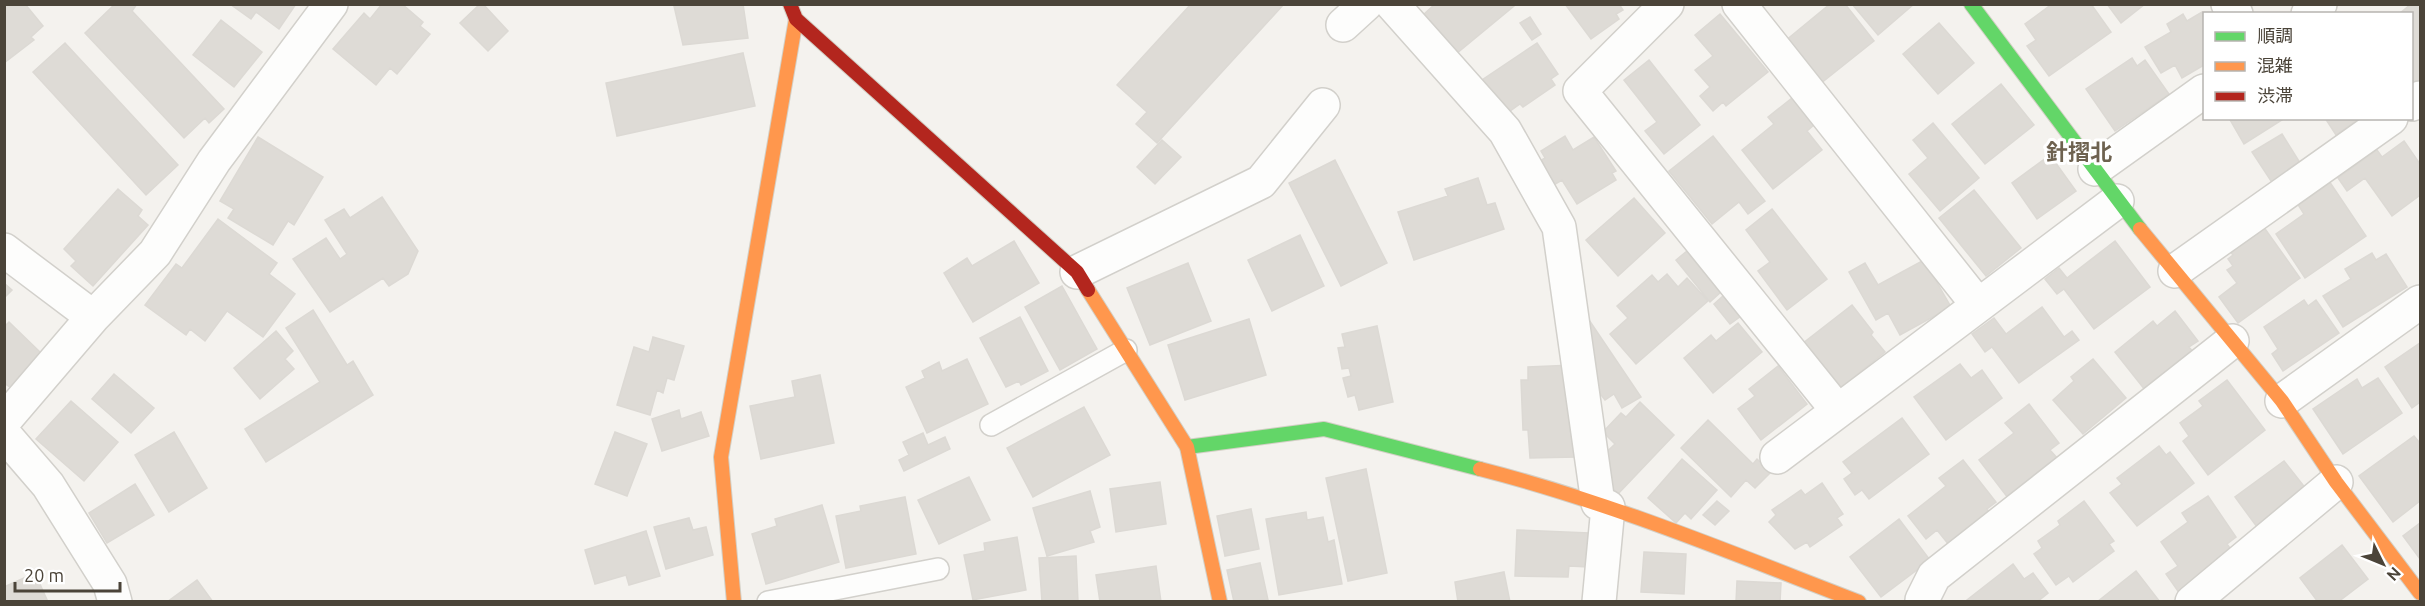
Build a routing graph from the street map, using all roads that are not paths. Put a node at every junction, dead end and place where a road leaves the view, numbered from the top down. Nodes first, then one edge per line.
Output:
1 (331, 4) edge
2 (790, 4) edge
3 (1392, 4) edge
4 (1667, 4) edge
5 (1739, 4) edge
6 (1971, 4) edge
7 (796, 19) junction
8 (2203, 91) edge
9 (1323, 105) dead end
10 (2388, 120) edge
11 (2095, 169) junction
12 (2117, 201) junction
13 (4, 250) edge
14 (1077, 272) junction
15 (2175, 272) junction
16 (2421, 302) edge
17 (1978, 305) junction
18 (93, 317) junction
19 (2232, 341) junction
20 (1126, 350) junction
21 (2282, 401) junction
22 (1838, 411) junction
23 (4, 422) edge
24 (991, 425) dead end
25 (4, 434) edge
26 (1187, 447) junction
27 (1777, 457) dead end
28 (2336, 482) junction
29 (1603, 505) junction
30 (938, 569) dead end
31 (2421, 592) edge
32 (114, 602) edge
33 (734, 602) edge
34 (768, 602) edge
35 (1220, 602) edge
36 (1599, 602) edge
37 (1859, 602) edge
38 (1924, 602) edge
39 (2192, 602) edge

1 - 18 street
2 - 7 street
3 - 29 street
4 - 22 street
5 - 17 street
6 - 11 street
7 - 14 street
7 - 33 street
8 - 11 street
9 - 14 street
10 - 15 street
11 - 12 street
12 - 15 street
12 - 17 street
13 - 18 street
14 - 20 street
15 - 19 street
16 - 21 street
17 - 22 street
18 - 23 street
19 - 21 street
19 - 38 street
20 - 24 lane
20 - 26 street
21 - 28 street
22 - 27 street
25 - 32 street
26 - 29 street
26 - 35 street
28 - 31 street
28 - 39 street
29 - 36 street
29 - 37 street
30 - 34 lane

